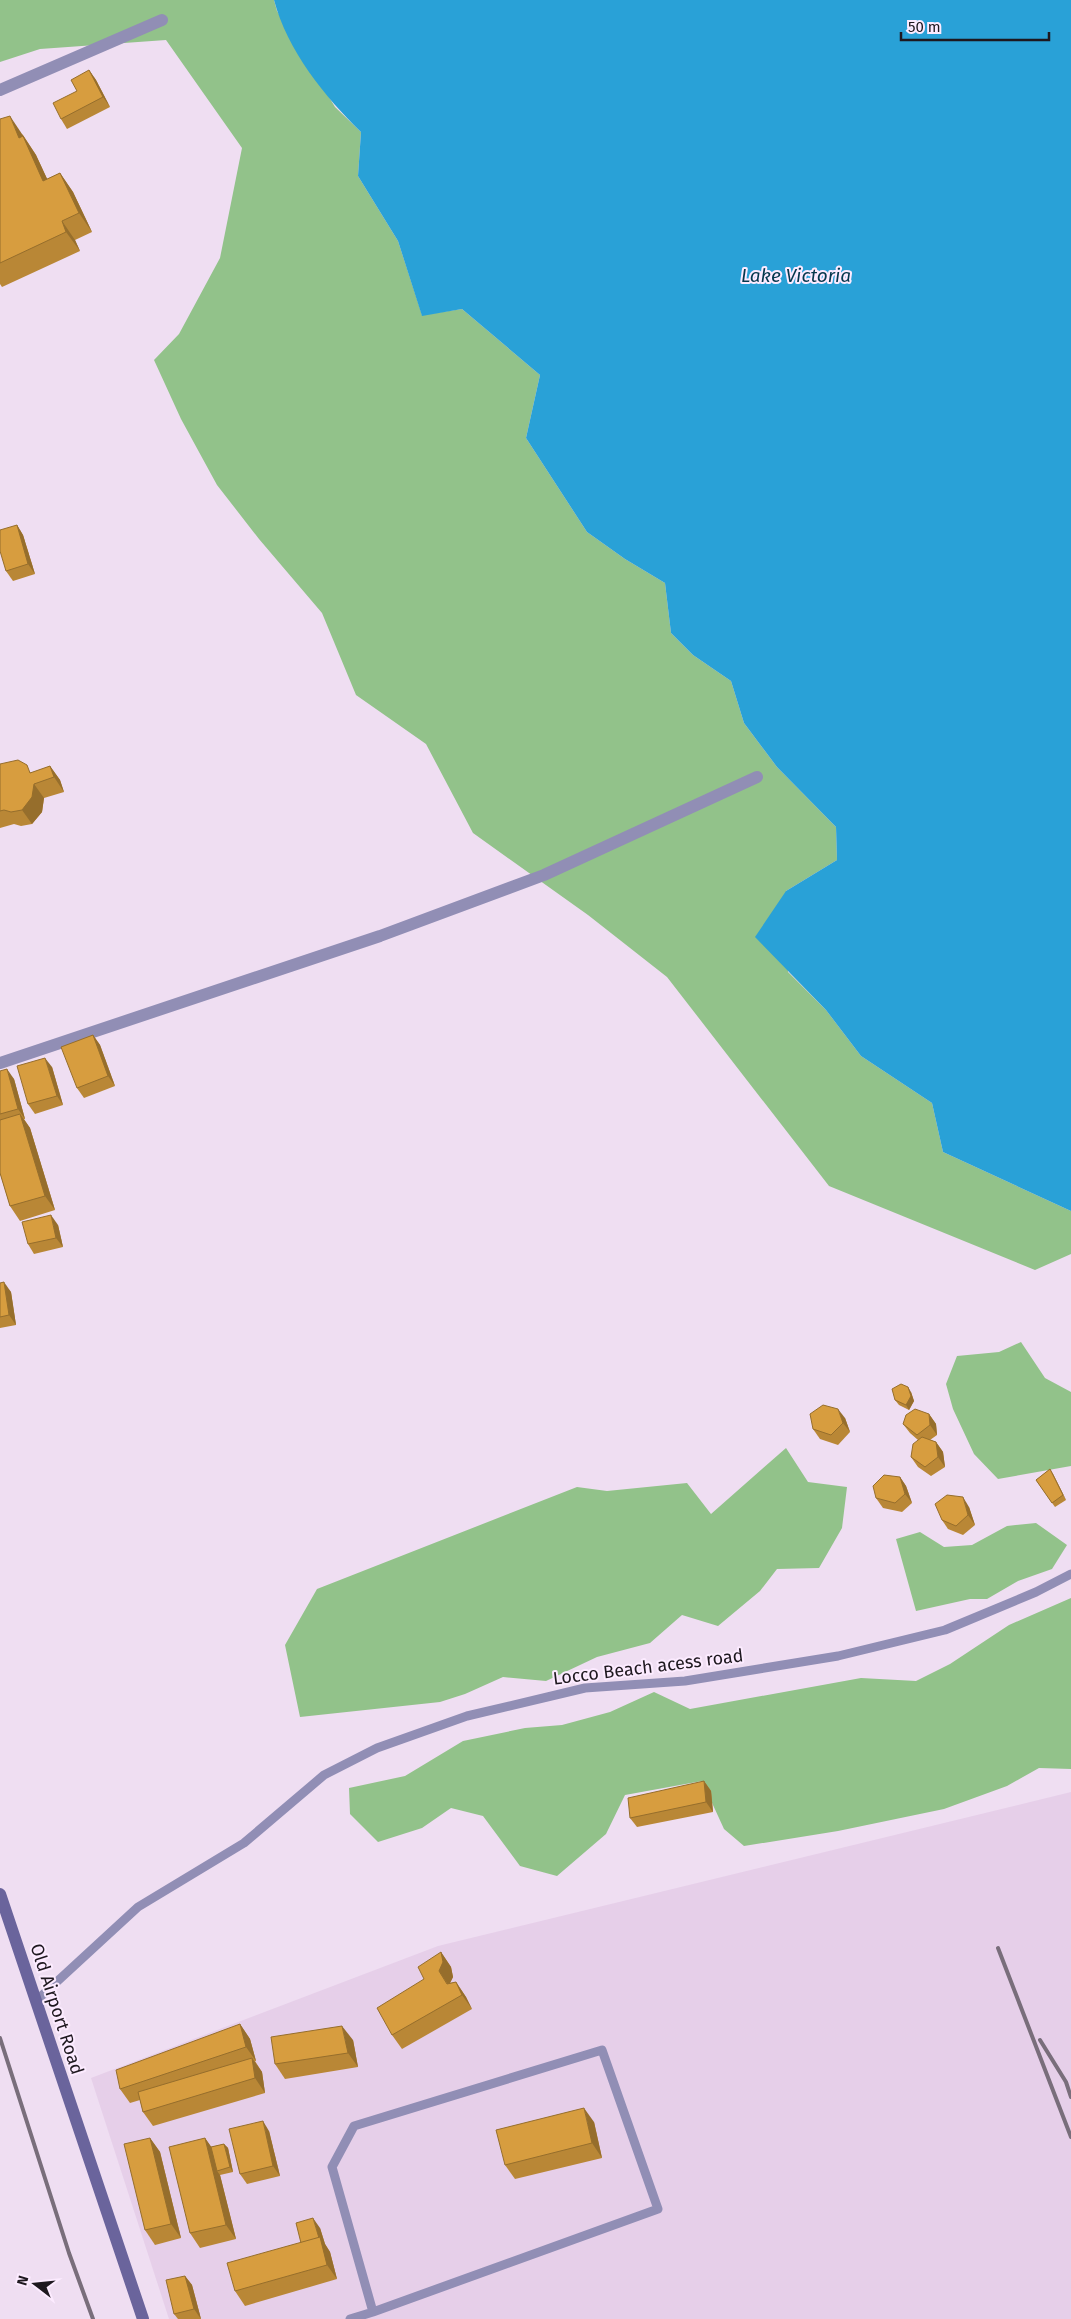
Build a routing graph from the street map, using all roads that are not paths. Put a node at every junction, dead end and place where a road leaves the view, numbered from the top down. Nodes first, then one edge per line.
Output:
1 (162, 20) dead end
2 (0, 90) edge
3 (757, 778) dead end
4 (0, 1063) edge
5 (1071, 1574) edge
6 (0, 1894) edge
7 (37, 2000) junction
8 (373, 2312) junction
9 (144, 2319) edge
10 (350, 2319) edge

1 - 2 street
3 - 4 street
5 - 7 lane, Locco Beach acess road
6 - 7 main road, Old Airport Road
7 - 9 main road, Old Airport Road
8 - 8 lane
8 - 10 lane

